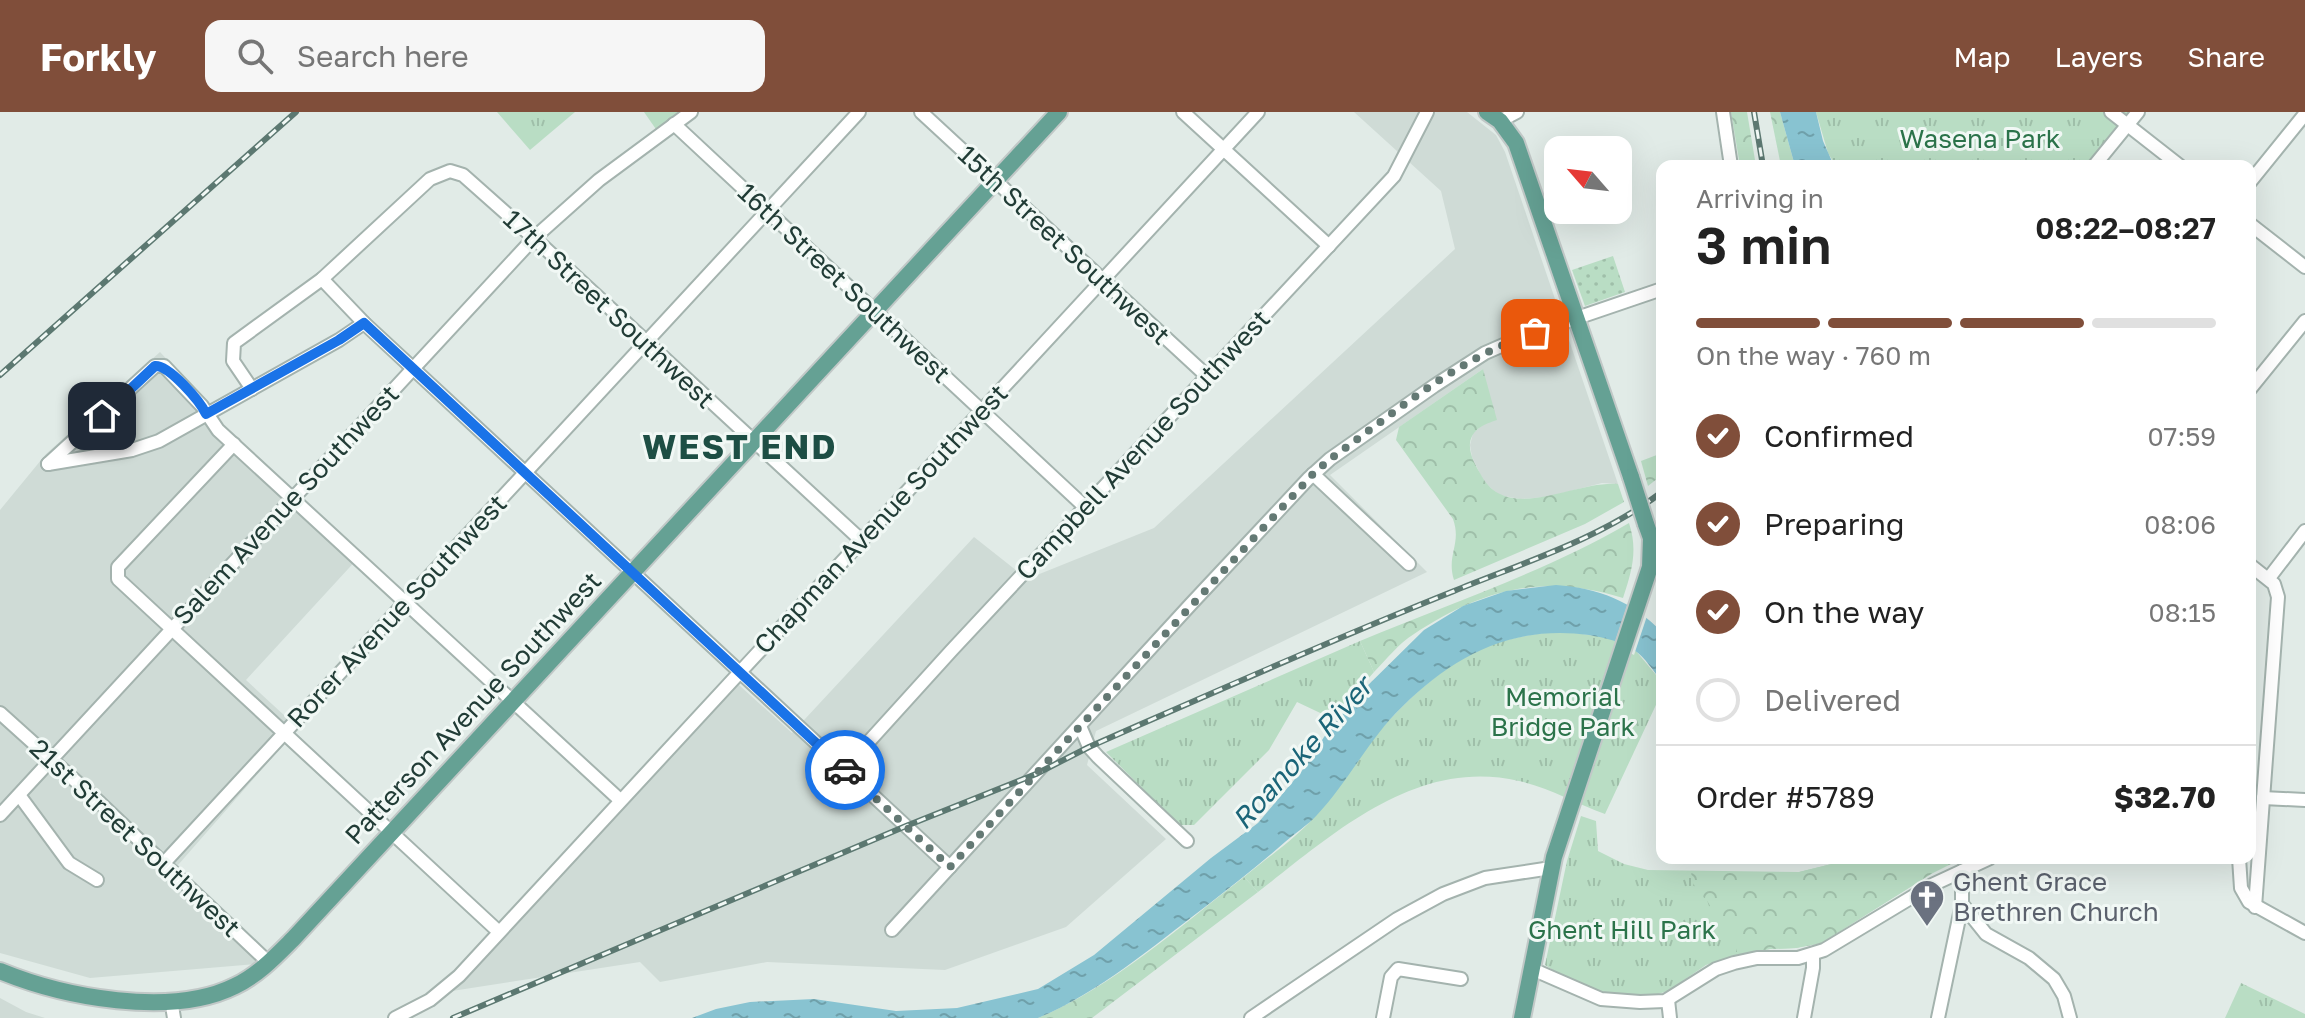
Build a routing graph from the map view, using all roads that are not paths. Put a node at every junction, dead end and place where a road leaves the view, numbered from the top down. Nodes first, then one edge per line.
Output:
1 (691, 112) edge
2 (859, 112) edge
3 (921, 112) edge
4 (1059, 112) edge
5 (1183, 112) edge
6 (1258, 112) edge
7 (1427, 112) edge
8 (1517, 112) edge
9 (1723, 112) edge
10 (2111, 112) edge
11 (2138, 112) edge
12 (2305, 114) edge
13 (1493, 116) edge
14 (674, 124) junction
15 (2128, 125) junction
16 (1224, 150) junction
17 (1730, 160) edge
18 (2099, 160) edge
19 (2172, 160) edge
20 (2256, 175) edge
21 (995, 180) junction
22 (767, 212) junction
23 (2256, 229) edge
24 (534, 238) junction
25 (1329, 246) junction
26 (2305, 267) edge
27 (322, 279) junction
28 (1103, 280) junction
29 (1656, 291) edge
30 (874, 311) junction
31 (1575, 319) junction
32 (2305, 321) edge
33 (364, 323) junction
34 (646, 341) junction
35 (413, 368) junction
36 (1208, 377) junction
37 (2256, 382) edge
38 (252, 389) junction
39 (982, 411) junction
40 (206, 414) junction
41 (753, 441) junction
42 (234, 444) junction
43 (525, 473) junction
44 (1313, 474) junction
45 (292, 499) junction
46 (1085, 507) junction
47 (2305, 531) edge
48 (861, 540) junction
49 (1656, 551) edge
50 (1656, 556) edge
51 (1409, 564) dead end
52 (2256, 569) edge
53 (632, 572) junction
54 (2269, 578) junction
55 (405, 603) junction
56 (172, 629) junction
57 (739, 671) junction
58 (512, 702) junction
59 (0, 713) edge
60 (1080, 726) junction
61 (284, 733) junction
62 (51, 760) junction
63 (844, 769) junction
64 (19, 795) junction
65 (2263, 798) junction
66 (620, 800) junction
67 (2305, 800) edge
68 (0, 815) edge
69 (391, 833) junction
70 (1187, 841) dead end
71 (164, 863) junction
72 (1977, 864) edge
73 (2239, 864) edge
74 (950, 867) junction
75 (1551, 868) junction
76 (1962, 871) junction
77 (97, 880) dead end
78 (1962, 904) junction
79 (2255, 907) junction
80 (1958, 924) junction
81 (892, 930) dead end
82 (499, 932) junction
83 (2305, 933) edge
84 (1986, 934) junction
85 (1813, 955) junction
86 (269, 963) junction
87 (1532, 969) junction
88 (0, 971) edge
89 (1461, 979) dead end
90 (171, 1000) junction
91 (1668, 1000) junction
92 (174, 1018) edge
93 (395, 1018) edge
94 (1251, 1018) edge
95 (1383, 1018) edge
96 (1522, 1018) edge
97 (1670, 1018) edge
98 (1804, 1018) edge
99 (1938, 1018) edge
100 (2070, 1018) edge

1 - 14 street, Salem Avenue Southwest
2 - 22 street, Rorer Avenue Southwest
3 - 21 street, 15th Street Southwest
4 - 21 main road, Patterson Avenue Southwest
5 - 16 street
6 - 16 street, Chapman Avenue Southwest
7 - 25 street, Campbell Avenue Southwest
8 - 13 street
9 - 17 street
10 - 15 street
11 - 15 street
12 - 20 street
13 - 31 main road
14 - 22 street, 16th Street Southwest
14 - 24 street, Salem Avenue Southwest
15 - 18 street
15 - 19 street
16 - 25 street
16 - 28 street, Chapman Avenue Southwest
21 - 28 street, 15th Street Southwest
21 - 30 main road, Patterson Avenue Southwest
22 - 30 street, 16th Street Southwest
22 - 34 street, Rorer Avenue Southwest
23 - 26 street
24 - 27 street, 17th Street Southwest
24 - 34 street, 17th Street Southwest
24 - 35 street, Salem Avenue Southwest
25 - 36 street, Campbell Avenue Southwest
27 - 33 street
27 - 38 street
28 - 36 street, 15th Street Southwest
28 - 39 street, Chapman Avenue Southwest
29 - 31 street
30 - 39 street, 16th Street Southwest
30 - 41 main road, Patterson Avenue Southwest
31 - 44 street
31 - 49 main road, bridge
32 - 37 street
33 - 35 street
33 - 38 street
34 - 41 street, 17th Street Southwest
34 - 43 street, Rorer Avenue Southwest
35 - 43 street
35 - 45 street, Salem Avenue Southwest
36 - 46 street, Campbell Avenue Southwest
38 - 40 street
39 - 46 street, 16th Street Southwest
39 - 48 street, Chapman Avenue Southwest
40 - 40 street
40 - 42 street
41 - 48 street, 17th Street Southwest
41 - 53 main road, Patterson Avenue Southwest
42 - 45 street
42 - 56 street
43 - 53 street
43 - 55 street, Rorer Avenue Southwest
44 - 51 street
44 - 60 street
45 - 55 street
45 - 56 street, Salem Avenue Southwest
46 - 63 street, Campbell Avenue Southwest
47 - 54 street
48 - 57 street, Chapman Avenue Southwest
50 - 75 main road
52 - 54 street
53 - 57 street
53 - 58 main road, Patterson Avenue Southwest
54 - 65 street
55 - 58 street
55 - 61 street, Rorer Avenue Southwest
56 - 61 street
56 - 62 street, Salem Avenue Southwest
57 - 63 street
57 - 66 street, Chapman Avenue Southwest
58 - 66 street
58 - 69 main road, Patterson Avenue Southwest
59 - 62 street, 21st Street Southwest
60 - 70 street
60 - 74 street
61 - 69 street
61 - 71 street, Rorer Avenue Southwest
62 - 64 street, Salem Avenue Southwest
62 - 71 street, 21st Street Southwest
63 - 74 street
64 - 68 street, Salem Avenue Southwest
64 - 77 street
65 - 67 street
65 - 79 street
66 - 82 street, Chapman Avenue Southwest
69 - 82 street
69 - 86 main road, Patterson Avenue Southwest
71 - 86 street, 21st Street Southwest
72 - 76 street
73 - 79 street
74 - 81 street
75 - 87 main road
75 - 94 street
76 - 78 street
76 - 85 street
78 - 80 street
78 - 84 street
79 - 83 street
80 - 84 street
80 - 99 street
82 - 93 street, Chapman Avenue Southwest
84 - 100 street
85 - 91 street
85 - 98 street
86 - 90 main road, Patterson Avenue Southwest
87 - 91 street
87 - 96 main road
88 - 90 main road, Patterson Avenue Southwest
89 - 95 street
90 - 92 street
91 - 97 street

